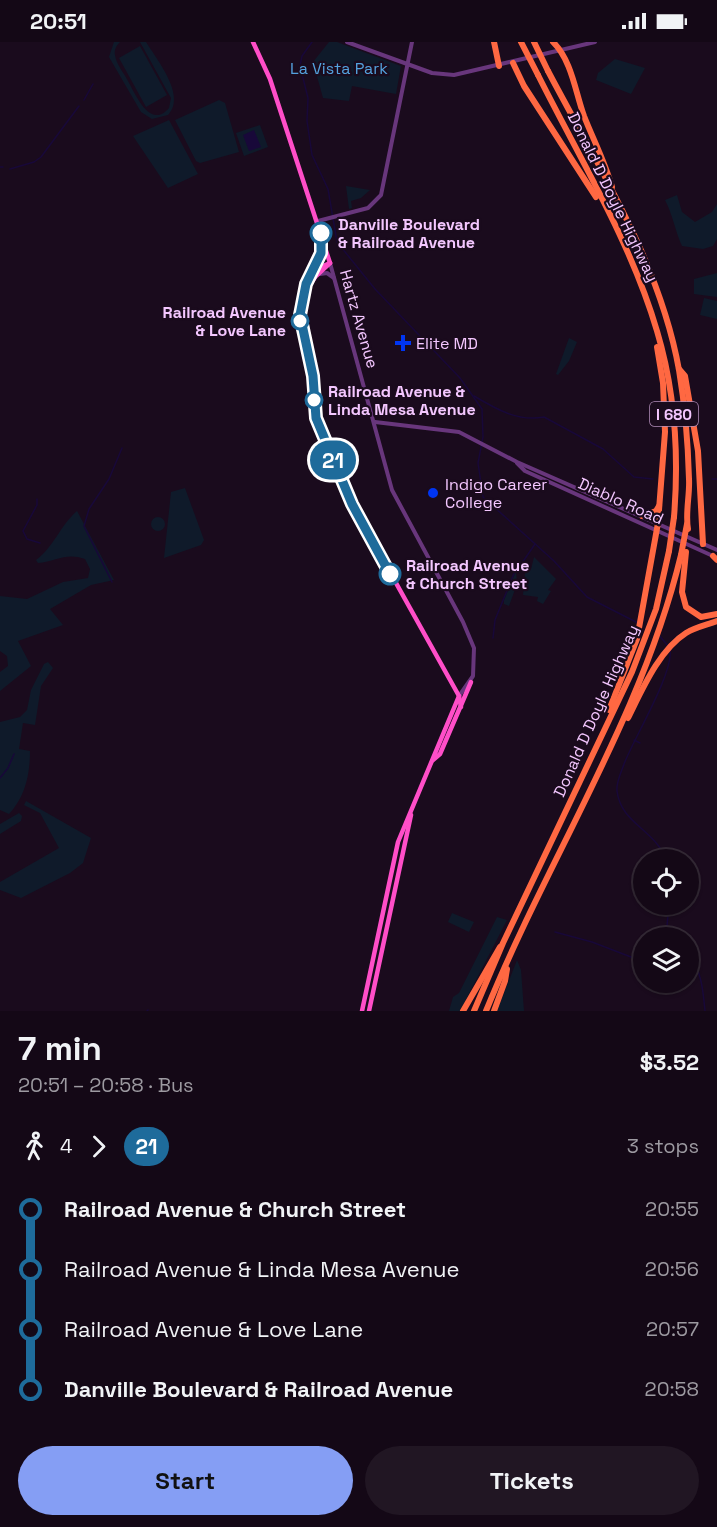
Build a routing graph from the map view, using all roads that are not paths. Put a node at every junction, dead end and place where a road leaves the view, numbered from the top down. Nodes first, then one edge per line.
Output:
1 (253, 42) edge
2 (347, 42) edge
3 (412, 42) edge
4 (494, 42) edge
5 (521, 42) edge
6 (534, 42) edge
7 (553, 42) edge
8 (595, 42) edge
9 (561, 50) junction
10 (513, 63) junction
11 (407, 64) junction
12 (499, 66) junction
13 (615, 199) junction
14 (604, 207) junction
15 (318, 221) junction
16 (322, 235) junction
17 (330, 263) junction
18 (315, 273) junction
19 (335, 280) junction
20 (651, 314) junction
21 (679, 369) junction
22 (375, 423) junction
23 (517, 462) junction
24 (659, 505) junction
25 (642, 516) junction
26 (657, 527) junction
27 (703, 544) junction
28 (684, 554) junction
29 (716, 556) edge
30 (717, 614) edge
31 (717, 621) edge
32 (471, 681) junction
33 (459, 696) junction
34 (461, 707) junction
35 (607, 722) junction
36 (620, 728) junction
37 (433, 760) junction
38 (412, 809) junction
39 (497, 953) junction
40 (508, 963) junction
41 (362, 1011) edge
42 (369, 1011) edge
43 (463, 1011) edge
44 (474, 1011) edge
45 (486, 1011) edge
46 (494, 1011) edge

1 - 15 main road
2 - 11 street
3 - 11 street
4 - 12 highway
5 - 14 highway, Donald D Doyle Highway / I 680, bridge
6 - 13 highway, Donald D Doyle Highway / I 680, bridge
7 - 9 highway
8 - 9 street
9 - 10 street
9 - 13 highway
10 - 12 street
10 - 14 highway
11 - 12 street
11 - 15 street
13 - 21 highway, Donald D Doyle Highway / I 680
14 - 20 highway, Donald D Doyle Highway / I 680
15 - 16 main road
16 - 17 main road
16 - 18 main road
17 - 18 main road
17 - 19 street, Hartz Avenue
18 - 19 street
18 - 33 main road
19 - 22 street, Hartz Avenue
20 - 24 highway
20 - 35 highway, Donald D Doyle Highway / I 680, bridge
21 - 27 highway
21 - 28 highway, Donald D Doyle Highway / I 680, bridge
22 - 23 street, Diablo Road
22 - 32 street, Hartz Avenue
23 - 25 street, Diablo Road
23 - 26 street, Diablo Road
24 - 25 highway
24 - 26 highway
25 - 26 street, Diablo Road
26 - 27 street, Diablo Road
26 - 29 street, Diablo Road
26 - 35 highway
27 - 29 street, Diablo Road
28 - 30 highway
28 - 36 highway, Donald D Doyle Highway / I 680
31 - 36 highway
32 - 33 street
32 - 34 main road
33 - 34 main road
33 - 37 main road
34 - 37 main road
35 - 39 highway, Donald D Doyle Highway / I 680
36 - 40 highway, Donald D Doyle Highway / I 680
37 - 38 main road
38 - 41 main road
38 - 42 main road
39 - 43 highway
39 - 44 highway
40 - 45 highway, Donald D Doyle Highway / I 680
40 - 46 highway

